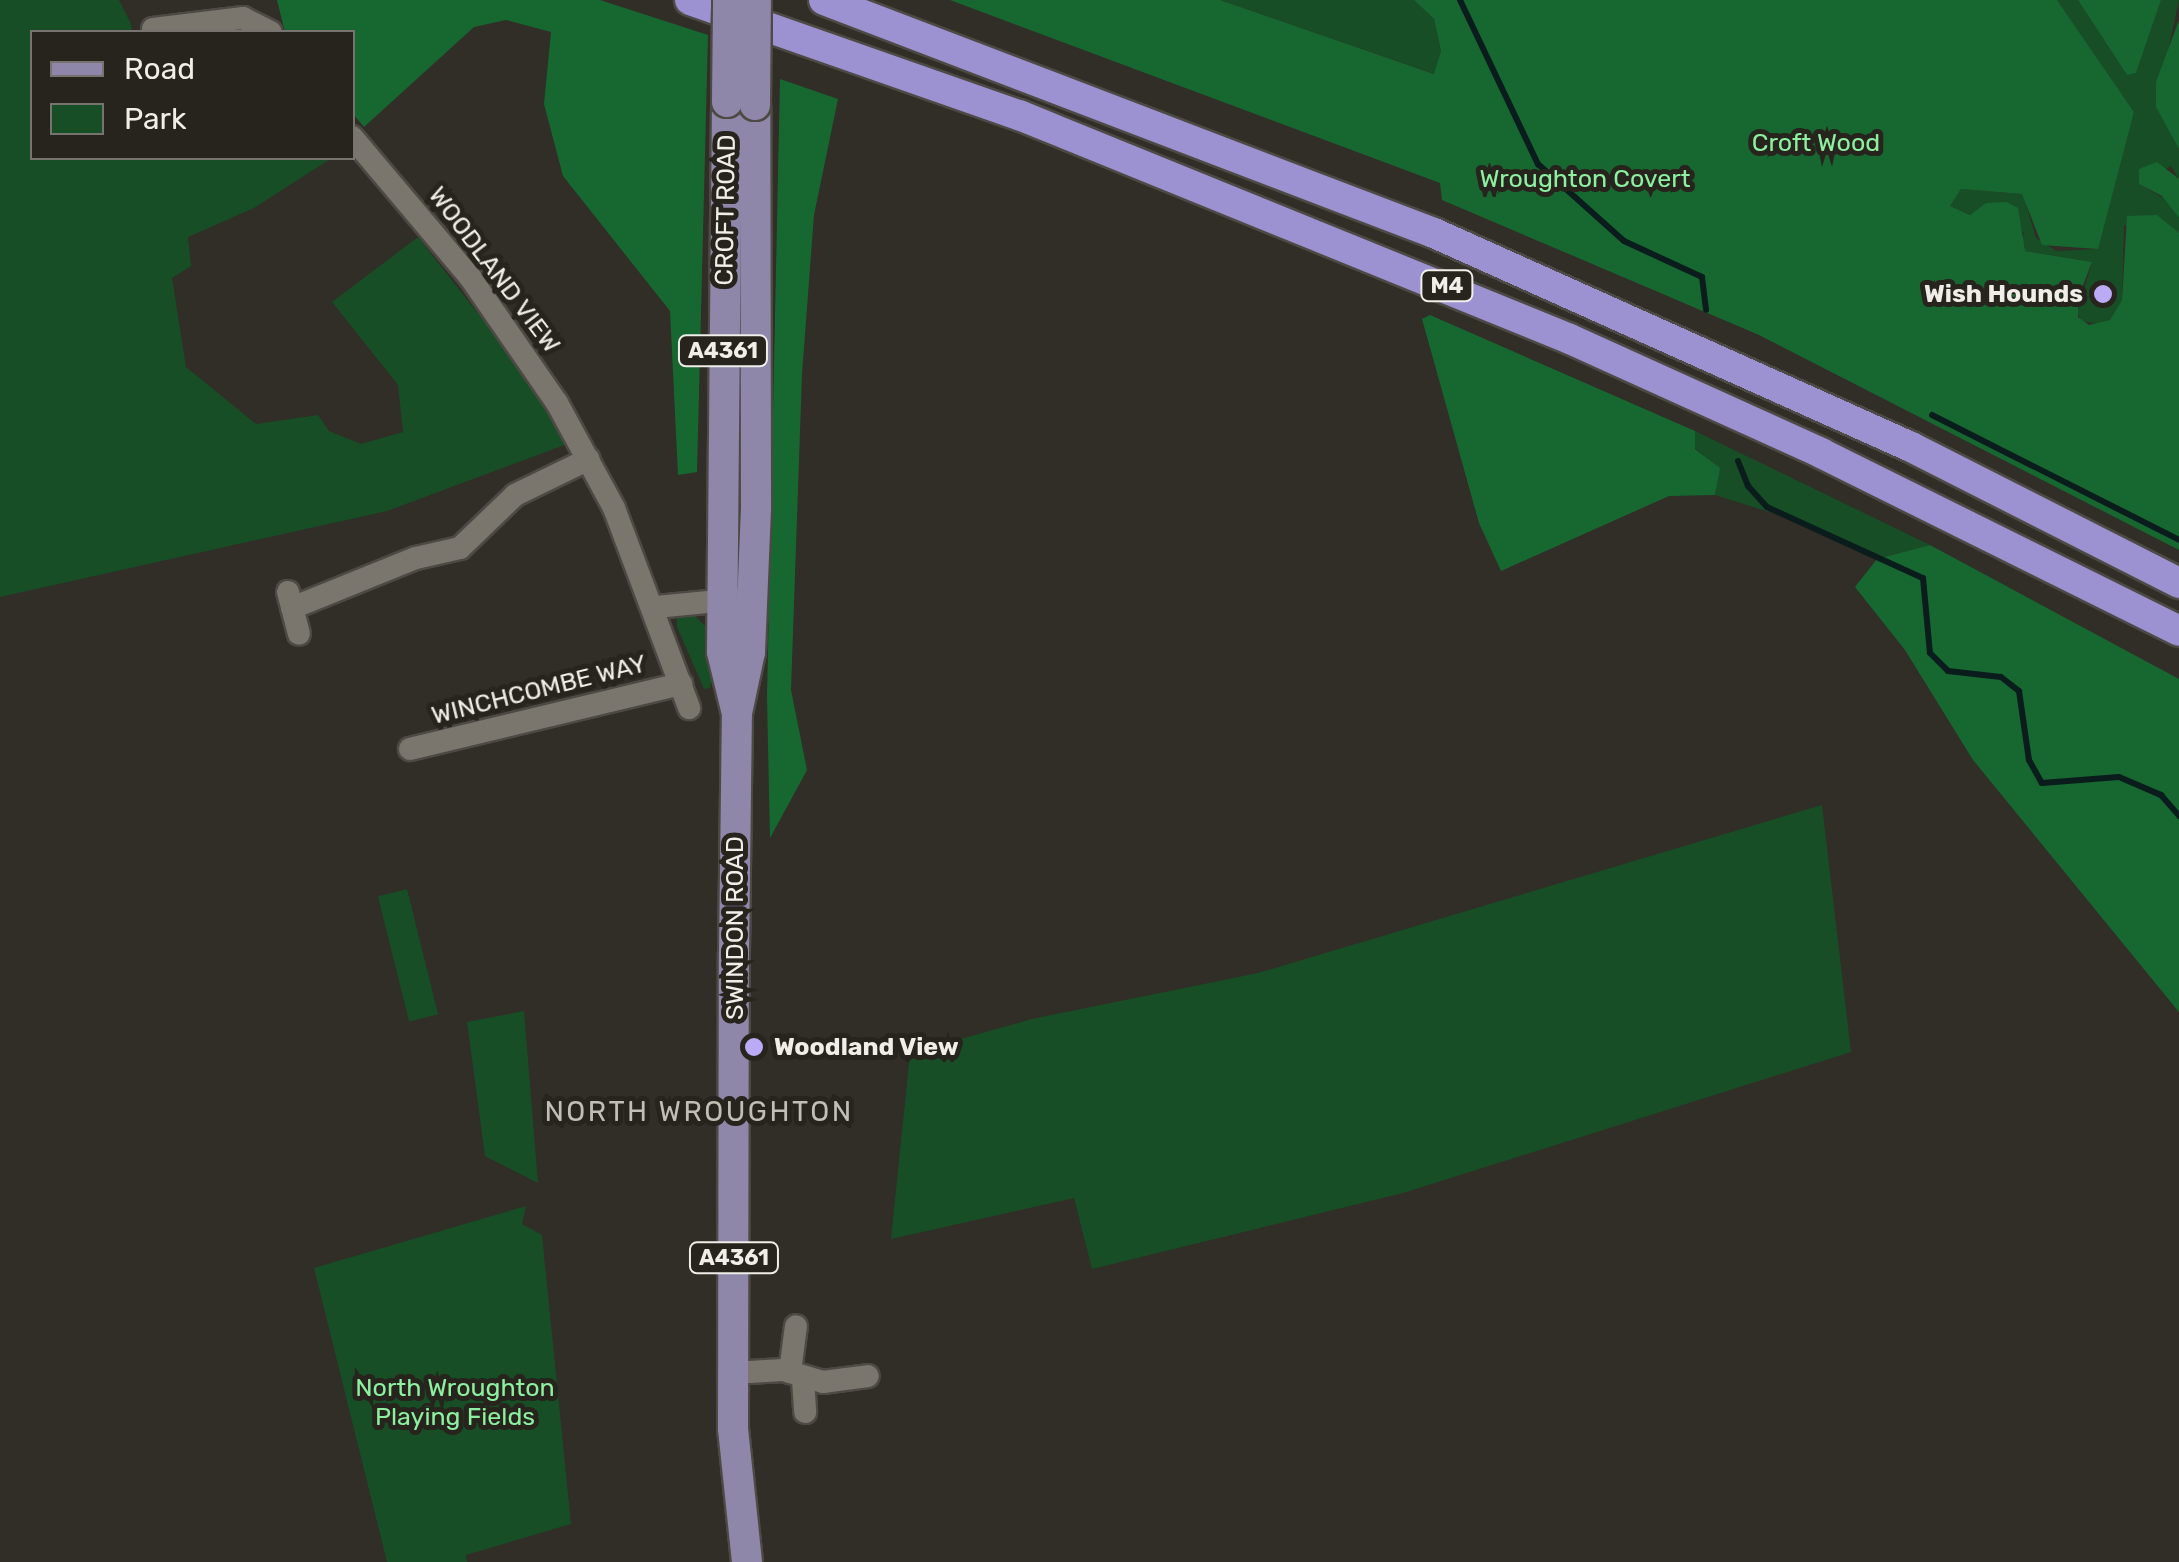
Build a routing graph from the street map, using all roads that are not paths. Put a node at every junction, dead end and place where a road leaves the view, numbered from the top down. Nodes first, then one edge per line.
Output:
1 (690, 0) edge
2 (728, 0) edge
3 (756, 0) edge
4 (824, 0) edge
5 (154, 30) dead end
6 (267, 30) edge
7 (741, 103) junction
8 (355, 140) edge
9 (588, 459) junction
10 (2179, 583) edge
11 (754, 597) junction
12 (722, 600) junction
13 (656, 607) junction
14 (2179, 632) edge
15 (299, 634) dead end
16 (681, 684) junction
17 (689, 708) dead end
18 (737, 713) junction
19 (410, 749) dead end
20 (796, 1326) dead end
21 (732, 1373) junction
22 (797, 1376) junction
23 (868, 1376) dead end
24 (806, 1412) dead end
25 (747, 1562) edge

1 - 14 highway, M4
2 - 7 main road, CROFT ROAD / A4361, bridge
3 - 7 main road, CROFT ROAD / A4361, bridge
4 - 10 highway, M4
5 - 6 street
7 - 11 main road, CROFT ROAD / A4361
7 - 12 main road, CROFT ROAD / A4361
8 - 9 street, WOODLAND VIEW
9 - 13 street, WOODLAND VIEW
9 - 15 street
11 - 12 street
11 - 18 main road, SWINDON ROAD / A4361
12 - 13 street
12 - 18 main road, SWINDON ROAD / A4361
13 - 16 street, WOODLAND VIEW
16 - 17 street, WOODLAND VIEW
16 - 19 street, WINCHCOMBE WAY
18 - 21 main road, SWINDON ROAD / A4361
20 - 22 street
21 - 22 street
21 - 25 main road, SWINDON ROAD / A4361
22 - 23 street
22 - 24 street

